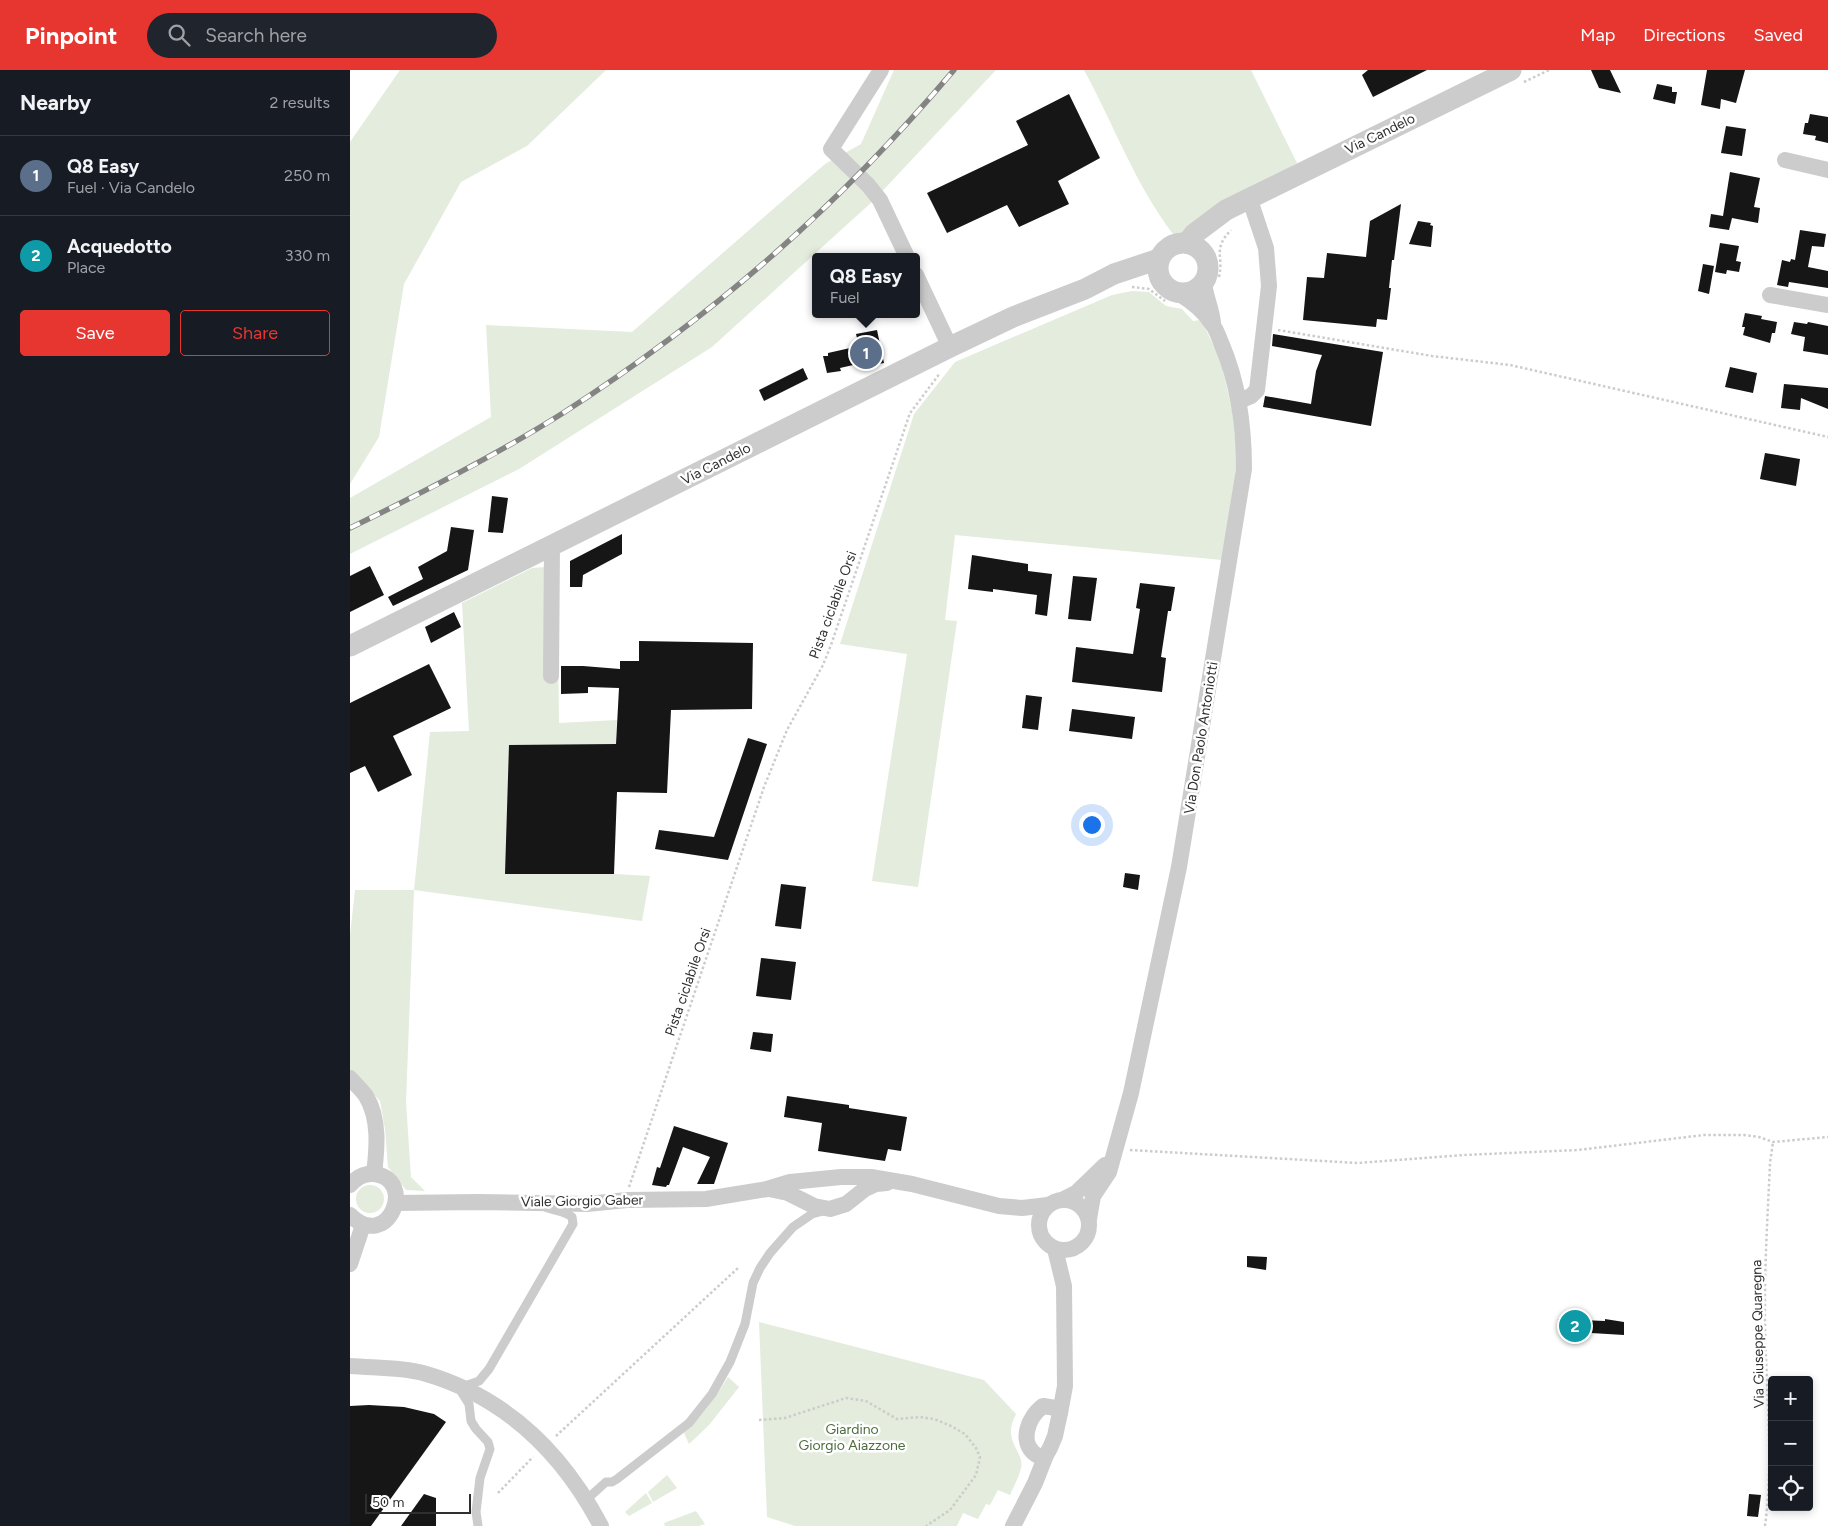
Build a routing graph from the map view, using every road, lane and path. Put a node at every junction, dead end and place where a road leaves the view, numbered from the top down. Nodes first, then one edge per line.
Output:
1 (881, 70) edge
2 (1549, 70) edge
3 (1517, 77) edge
4 (1785, 160) dead end
5 (1828, 170) edge
6 (1253, 207) junction
7 (1187, 242) junction
8 (905, 253) edge
9 (1159, 259) junction
10 (1210, 275) junction
11 (920, 283) edge
12 (1129, 288) dead end
13 (1085, 289) junction
14 (1169, 292) junction
15 (1770, 295) dead end
16 (1828, 305) edge
17 (1214, 326) junction
18 (1264, 328) junction
19 (950, 346) junction
20 (944, 368) dead end
21 (1239, 401) junction
22 (1828, 437) edge
23 (552, 546) junction
24 (350, 646) edge
25 (551, 676) dead end
26 (350, 1078) edge
27 (1828, 1137) edge
28 (1772, 1142) junction
29 (1116, 1149) junction
30 (374, 1174) junction
31 (895, 1181) junction
32 (350, 1185) edge
33 (767, 1189) junction
34 (626, 1200) junction
35 (533, 1202) junction
36 (1055, 1202) junction
37 (396, 1203) junction
38 (999, 1206) junction
39 (830, 1209) junction
40 (1089, 1219) junction
41 (357, 1220) edge
42 (1038, 1229) junction
43 (1081, 1244) junction
44 (1055, 1250) junction
45 (350, 1264) edge
46 (738, 1268) dead end
47 (1064, 1286) junction
48 (350, 1357) edge
49 (350, 1366) edge
50 (368, 1367) junction
51 (1064, 1371) junction
52 (460, 1386) junction
53 (1043, 1406) junction
54 (1060, 1413) junction
55 (759, 1420) dead end
56 (544, 1447) junction
57 (1028, 1448) junction
58 (1046, 1455) junction
59 (498, 1493) dead end
60 (586, 1500) junction
61 (1023, 1506) junction
62 (478, 1526) edge
63 (601, 1526) edge
64 (926, 1526) edge
65 (1013, 1526) edge
66 (1765, 1526) edge

1 - 8 street
2 - 3 path
3 - 6 street, Via Candelo
4 - 5 street
6 - 7 street, Via Candelo
6 - 10 path
6 - 10 street, Via Candelo
6 - 18 street
7 - 9 street
7 - 10 street
9 - 13 street, Via Candelo
9 - 14 street
10 - 14 street
10 - 17 street, Via Don Paolo Antoniotti
11 - 19 street
12 - 14 path
13 - 14 street, Via Candelo
13 - 19 street, Via Candelo
14 - 17 street, Via Don Paolo Antoniotti
15 - 16 street
17 - 21 street, Via Don Paolo Antoniotti
18 - 21 street
18 - 22 path
19 - 23 street, Via Candelo
20 - 34 path, Pista ciclabile Orsi
21 - 29 street, Via Don Paolo Antoniotti
23 - 24 street, Via Candelo
23 - 25 street
26 - 30 street
27 - 28 path
28 - 29 path
28 - 66 path, Via Giuseppe Quaregna
29 - 36 street, Via Don Paolo Antoniotti
29 - 40 street, Via Don Paolo Antoniotti
30 - 32 street
30 - 37 street
31 - 33 street, Viale Giorgio Gaber
31 - 38 street, Viale Giorgio Gaber
31 - 39 street, Viale Giorgio Gaber
33 - 34 street, Viale Giorgio Gaber
33 - 39 street, Viale Giorgio Gaber
34 - 35 street, Viale Giorgio Gaber
35 - 37 street, Viale Giorgio Gaber
35 - 52 lane
36 - 38 street, Viale Giorgio Gaber
36 - 40 street
36 - 42 street
37 - 41 street
38 - 42 street, Viale Giorgio Gaber
39 - 60 lane
40 - 43 street
41 - 45 street
42 - 44 street
43 - 44 street
43 - 47 street
44 - 47 street
46 - 56 path
47 - 51 street
48 - 50 street
49 - 50 street
50 - 52 street
51 - 53 street
51 - 54 street
52 - 56 street
52 - 62 lane
53 - 54 street
53 - 57 street
54 - 58 street
55 - 64 path
56 - 59 path
56 - 60 street
57 - 58 street
57 - 61 street
58 - 61 street
60 - 63 street
61 - 65 street

